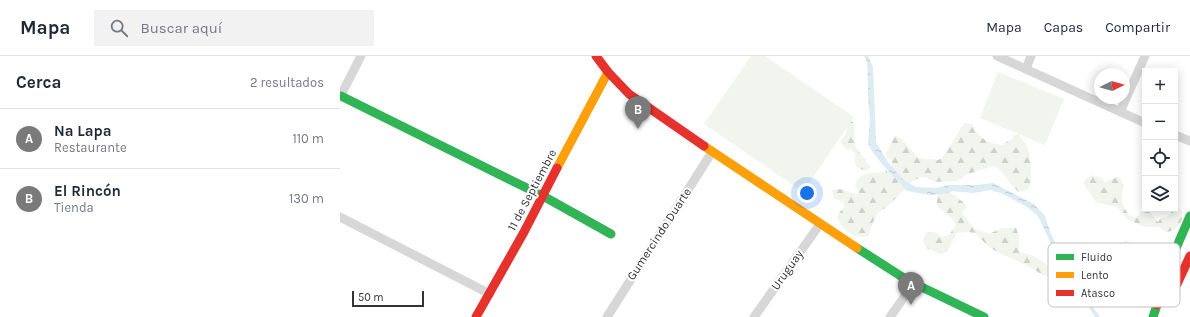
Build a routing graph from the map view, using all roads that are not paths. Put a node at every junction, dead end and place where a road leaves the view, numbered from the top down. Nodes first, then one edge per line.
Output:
1 (361, 56) edge
2 (596, 56) edge
3 (997, 56) edge
4 (1031, 56) edge
5 (1145, 56) edge
6 (1026, 69) junction
7 (608, 72) junction
8 (340, 97) edge
9 (1120, 112) junction
10 (1142, 122) edge
11 (1178, 136) edge
12 (1190, 141) edge
13 (712, 152) junction
14 (543, 196) junction
15 (1190, 216) edge
16 (340, 217) edge
17 (820, 224) junction
18 (611, 234) dead end
19 (1178, 243) edge
20 (1190, 256) edge
21 (1180, 278) edge
22 (914, 283) junction
23 (490, 294) junction
24 (1156, 307) edge
25 (979, 316) edge
26 (476, 317) edge
27 (607, 317) edge
28 (754, 317) edge
29 (890, 317) edge
30 (1153, 317) edge

1 - 8 street
2 - 7 main road
3 - 6 street
4 - 6 street
5 - 9 street
6 - 9 street
7 - 13 main road
7 - 14 main road, 11 de Septiembre
8 - 14 main road
9 - 10 street
11 - 12 street
13 - 17 main road
13 - 27 street, Gumercindo Duarte
14 - 18 main road
14 - 23 main road, 11 de Septiembre
15 - 19 main road
16 - 23 street
17 - 22 main road
17 - 28 street, Uruguay
20 - 21 main road
22 - 25 main road
22 - 29 street
23 - 26 main road, 11 de Septiembre
24 - 30 main road

